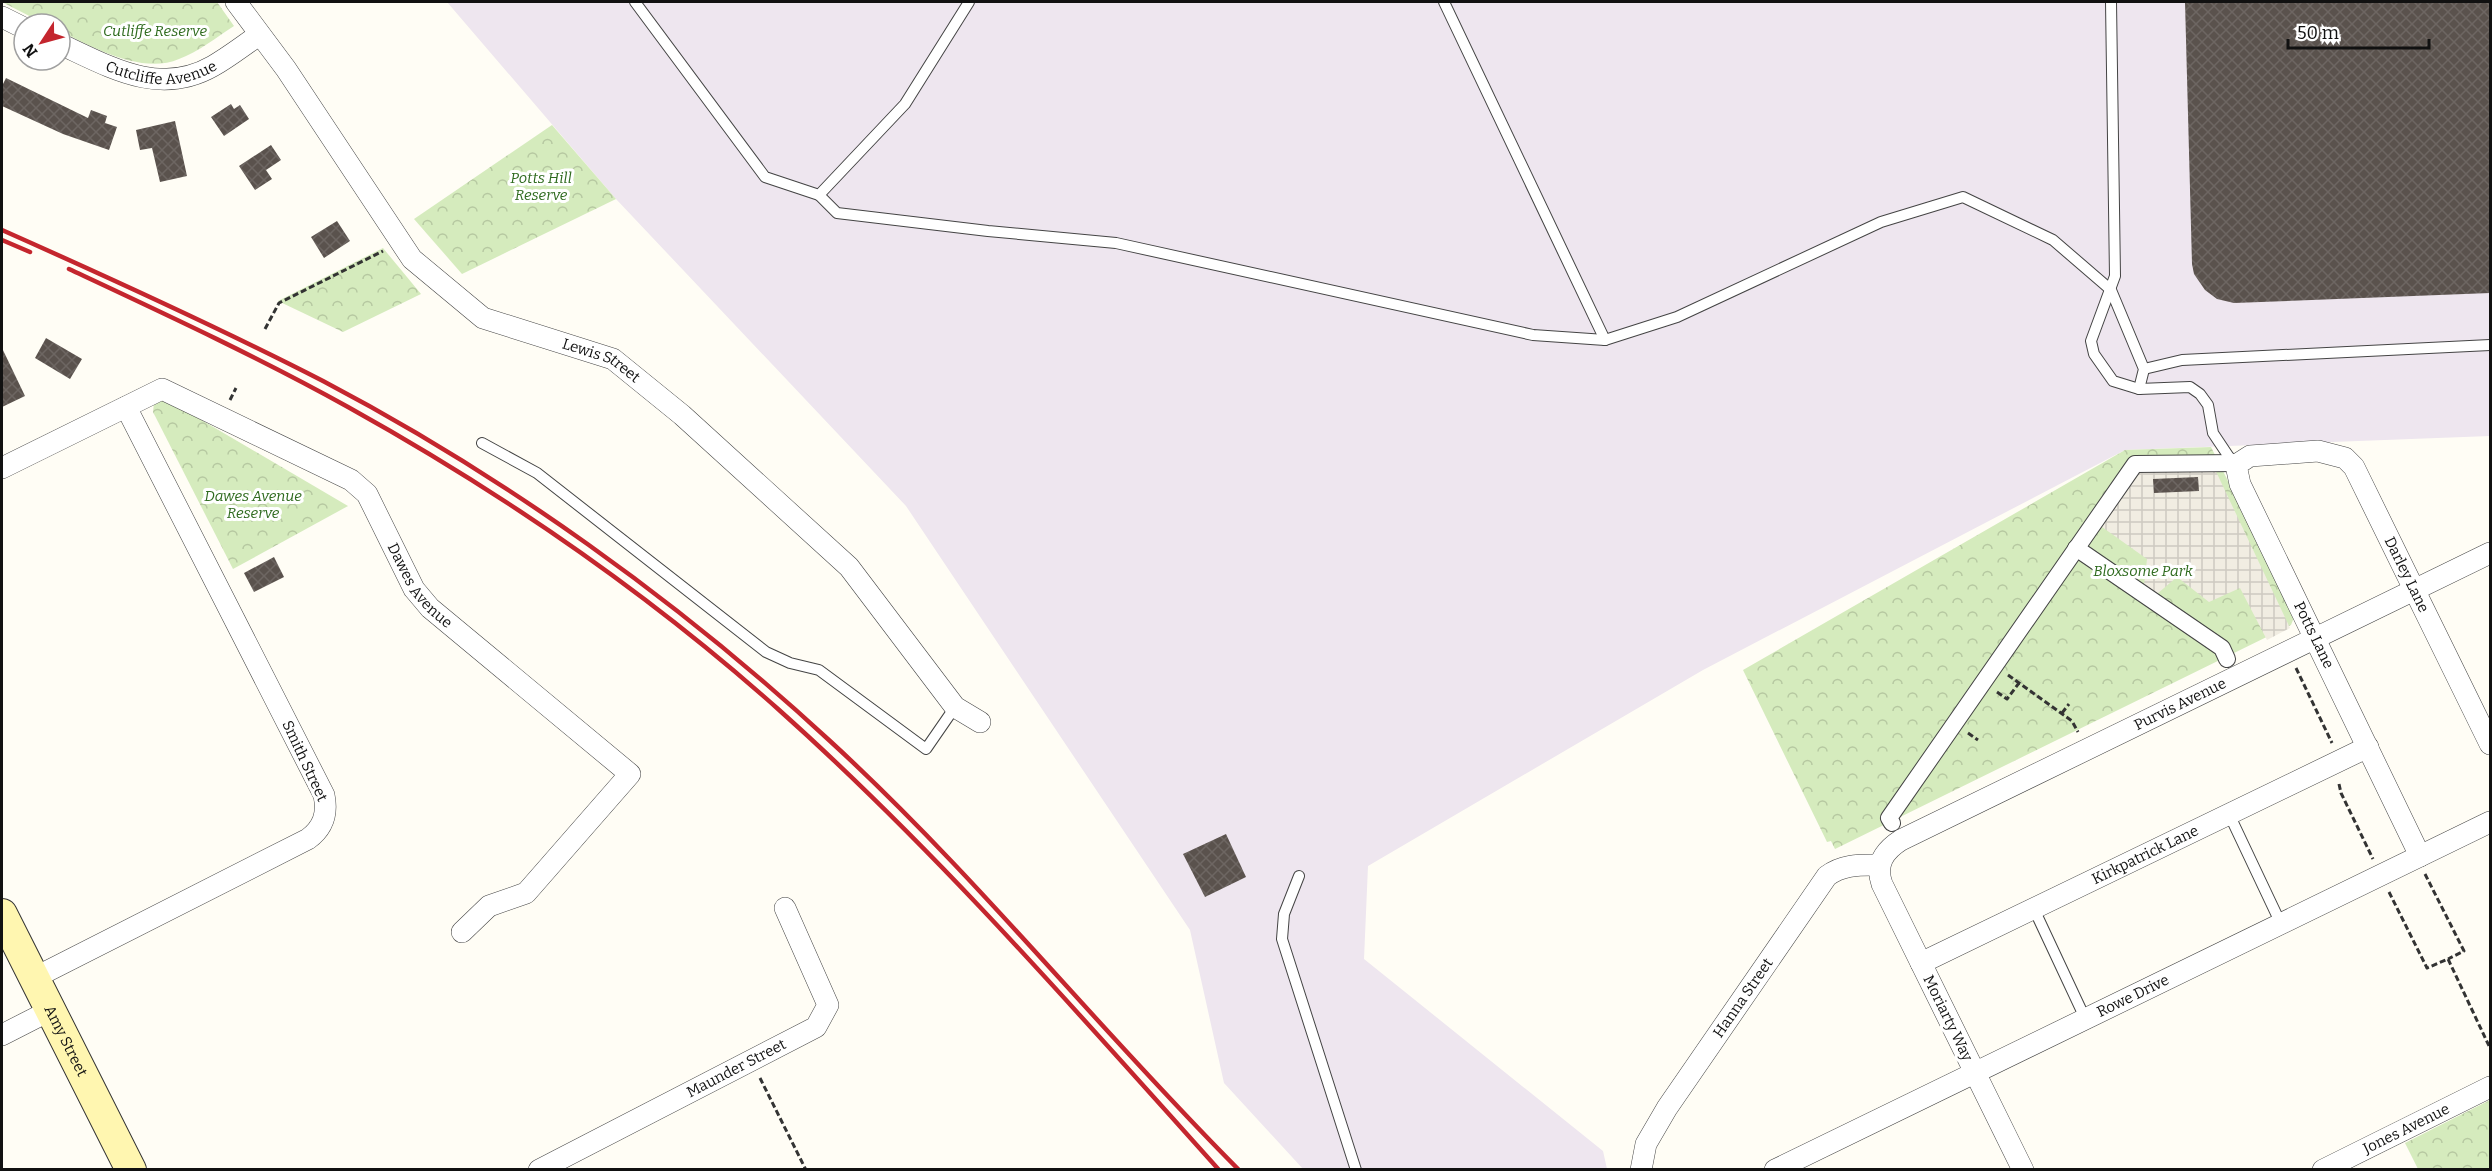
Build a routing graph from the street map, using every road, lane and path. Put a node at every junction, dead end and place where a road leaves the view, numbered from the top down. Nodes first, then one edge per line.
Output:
1 (236, 2) edge
2 (635, 2) edge
3 (969, 2) edge
4 (1444, 2) edge
5 (2110, 2) edge
6 (259, 35) junction
7 (72, 50) edge
8 (819, 195) junction
9 (399, 240) junction
10 (2110, 290) junction
11 (266, 329) dead end
12 (1605, 340) junction
13 (2490, 345) edge
14 (2144, 369) junction
15 (2139, 389) junction
16 (126, 407) junction
17 (482, 442) dead end
18 (2238, 463) junction
19 (2, 468) edge
20 (2076, 548) junction
21 (2490, 553) edge
22 (2415, 589) junction
23 (2315, 638) junction
24 (2227, 659) dead end
25 (1995, 666) junction
26 (2297, 670) dead end
27 (1983, 683) junction
28 (2019, 683) junction
29 (2069, 704) dead end
30 (955, 707) junction
31 (2062, 713) junction
32 (980, 722) dead end
33 (2078, 732) dead end
34 (2490, 744) edge
35 (2368, 747) junction
36 (2334, 748) dead end
37 (2341, 793) dead end
38 (2229, 814) junction
39 (2490, 822) edge
40 (1892, 823) dead end
41 (2371, 855) dead end
42 (2420, 856) junction
43 (1879, 865) junction
44 (1299, 876) dead end
45 (2433, 890) dead end
46 (785, 908) dead end
47 (2034, 909) junction
48 (2399, 910) dead end
49 (2, 914) edge
50 (2281, 924) junction
51 (462, 932) dead end
52 (2448, 959) junction
53 (1921, 963) junction
54 (34, 978) junction
55 (51, 1010) junction
56 (2085, 1018) junction
57 (2, 1035) edge
58 (2490, 1048) edge
59 (751, 1060) junction
60 (1975, 1072) junction
61 (2490, 1087) edge
62 (131, 1170) edge
63 (539, 1170) edge
64 (806, 1170) edge
65 (1356, 1170) edge
66 (1641, 1170) edge
67 (1775, 1170) edge
68 (2023, 1170) edge
69 (2323, 1170) edge

1 - 6 street, Lewis Street
2 - 8 lane
3 - 8 lane
4 - 12 lane
5 - 10 lane
6 - 7 street, Cutcliffe Avenue
6 - 9 street, Lewis Street
8 - 12 lane
9 - 11 path
9 - 30 street, Lewis Street
10 - 12 lane
10 - 14 lane
10 - 15 lane
13 - 14 lane
14 - 15 lane
15 - 18 lane
16 - 19 street, Dawes Avenue
16 - 51 street, Dawes Avenue
16 - 54 street, Smith Street
17 - 30 lane
18 - 20 street
18 - 22 street, Darley Lane
18 - 23 street, Potts Lane
20 - 24 street
20 - 25 street
21 - 22 street, Purvis Avenue
22 - 23 street, Purvis Avenue
22 - 34 street, Darley Lane
23 - 35 street, Potts Lane
23 - 43 street, Purvis Avenue
25 - 27 street
25 - 28 path
26 - 36 path
27 - 28 path
27 - 40 street
28 - 31 path
29 - 31 path
30 - 32 street, Lewis Street
31 - 33 path
35 - 38 street, Kirkpatrick Lane
35 - 42 street, Potts Lane
37 - 41 path
38 - 47 street, Kirkpatrick Lane
38 - 50 lane
39 - 42 street, Rowe Drive
42 - 50 street, Rowe Drive
43 - 53 street, Moriarty Way
43 - 66 street, Hanna Street
44 - 65 lane
45 - 52 path
46 - 59 street, Maunder Street
47 - 53 street, Kirkpatrick Lane
47 - 56 lane
48 - 52 path
49 - 54 main road, Amy Street
50 - 56 street, Rowe Drive
52 - 58 path
53 - 60 street, Moriarty Way
54 - 55 main road, Amy Street
55 - 57 street
55 - 62 main road, Amy Street
56 - 60 street, Rowe Drive
59 - 63 street, Maunder Street
59 - 64 path
60 - 67 street, Rowe Drive
60 - 68 street, Moriarty Way
61 - 69 street, Jones Avenue

